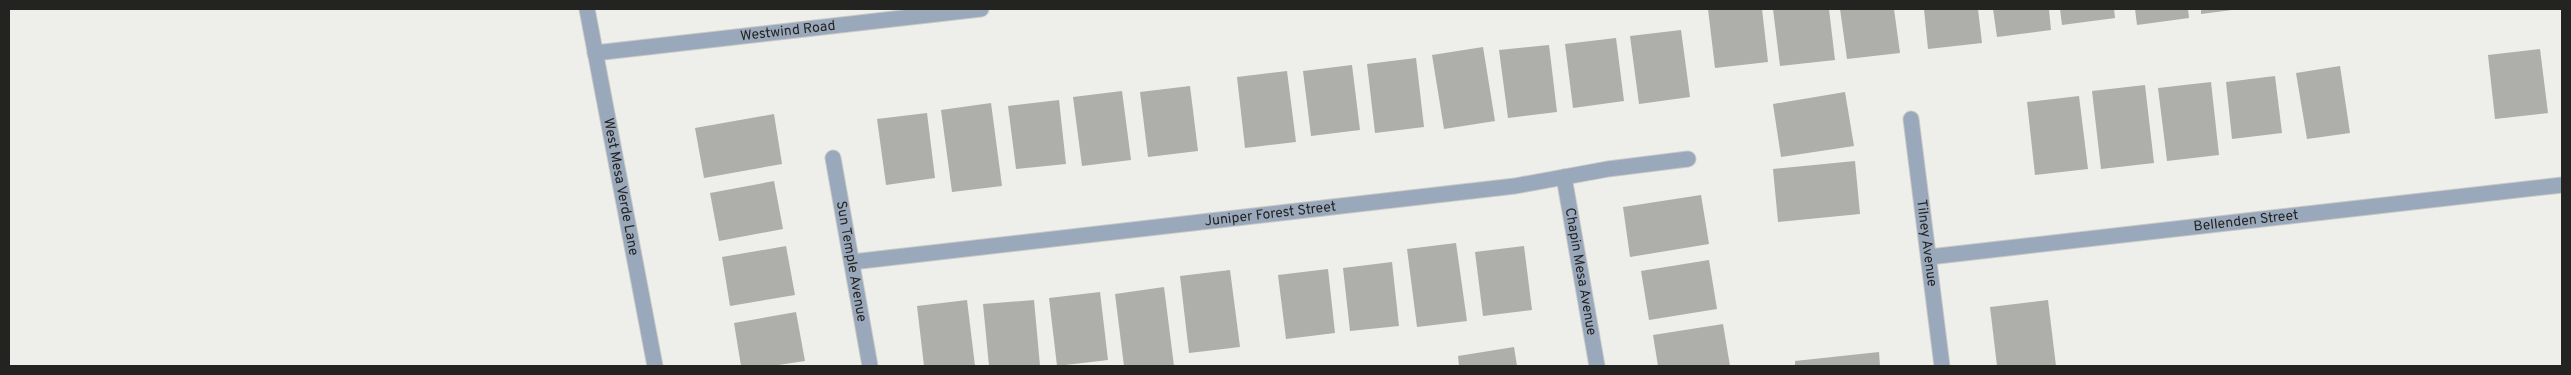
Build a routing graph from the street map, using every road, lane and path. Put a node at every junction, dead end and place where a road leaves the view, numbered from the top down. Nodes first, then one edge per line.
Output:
1 (587, 9) edge
2 (971, 9) edge
3 (595, 53) junction
4 (1911, 119) dead end
5 (833, 158) dead end
6 (1688, 159) dead end
7 (1564, 177) junction
8 (2562, 185) edge
9 (1929, 257) junction
10 (852, 262) junction
11 (655, 366) edge
12 (870, 366) edge
13 (1597, 366) edge
14 (1942, 366) edge

1 - 3 street, West Mesa Verde Lane
2 - 3 street, Westwind Road
3 - 11 street, West Mesa Verde Lane
4 - 9 street, Tilney Avenue
5 - 10 street, Sun Temple Avenue
6 - 7 street, Juniper Forest Street
7 - 10 street, Juniper Forest Street
7 - 13 street, Chapin Mesa Avenue
8 - 9 street, Bellenden Street
9 - 14 street, Tilney Avenue
10 - 12 street, Sun Temple Avenue

